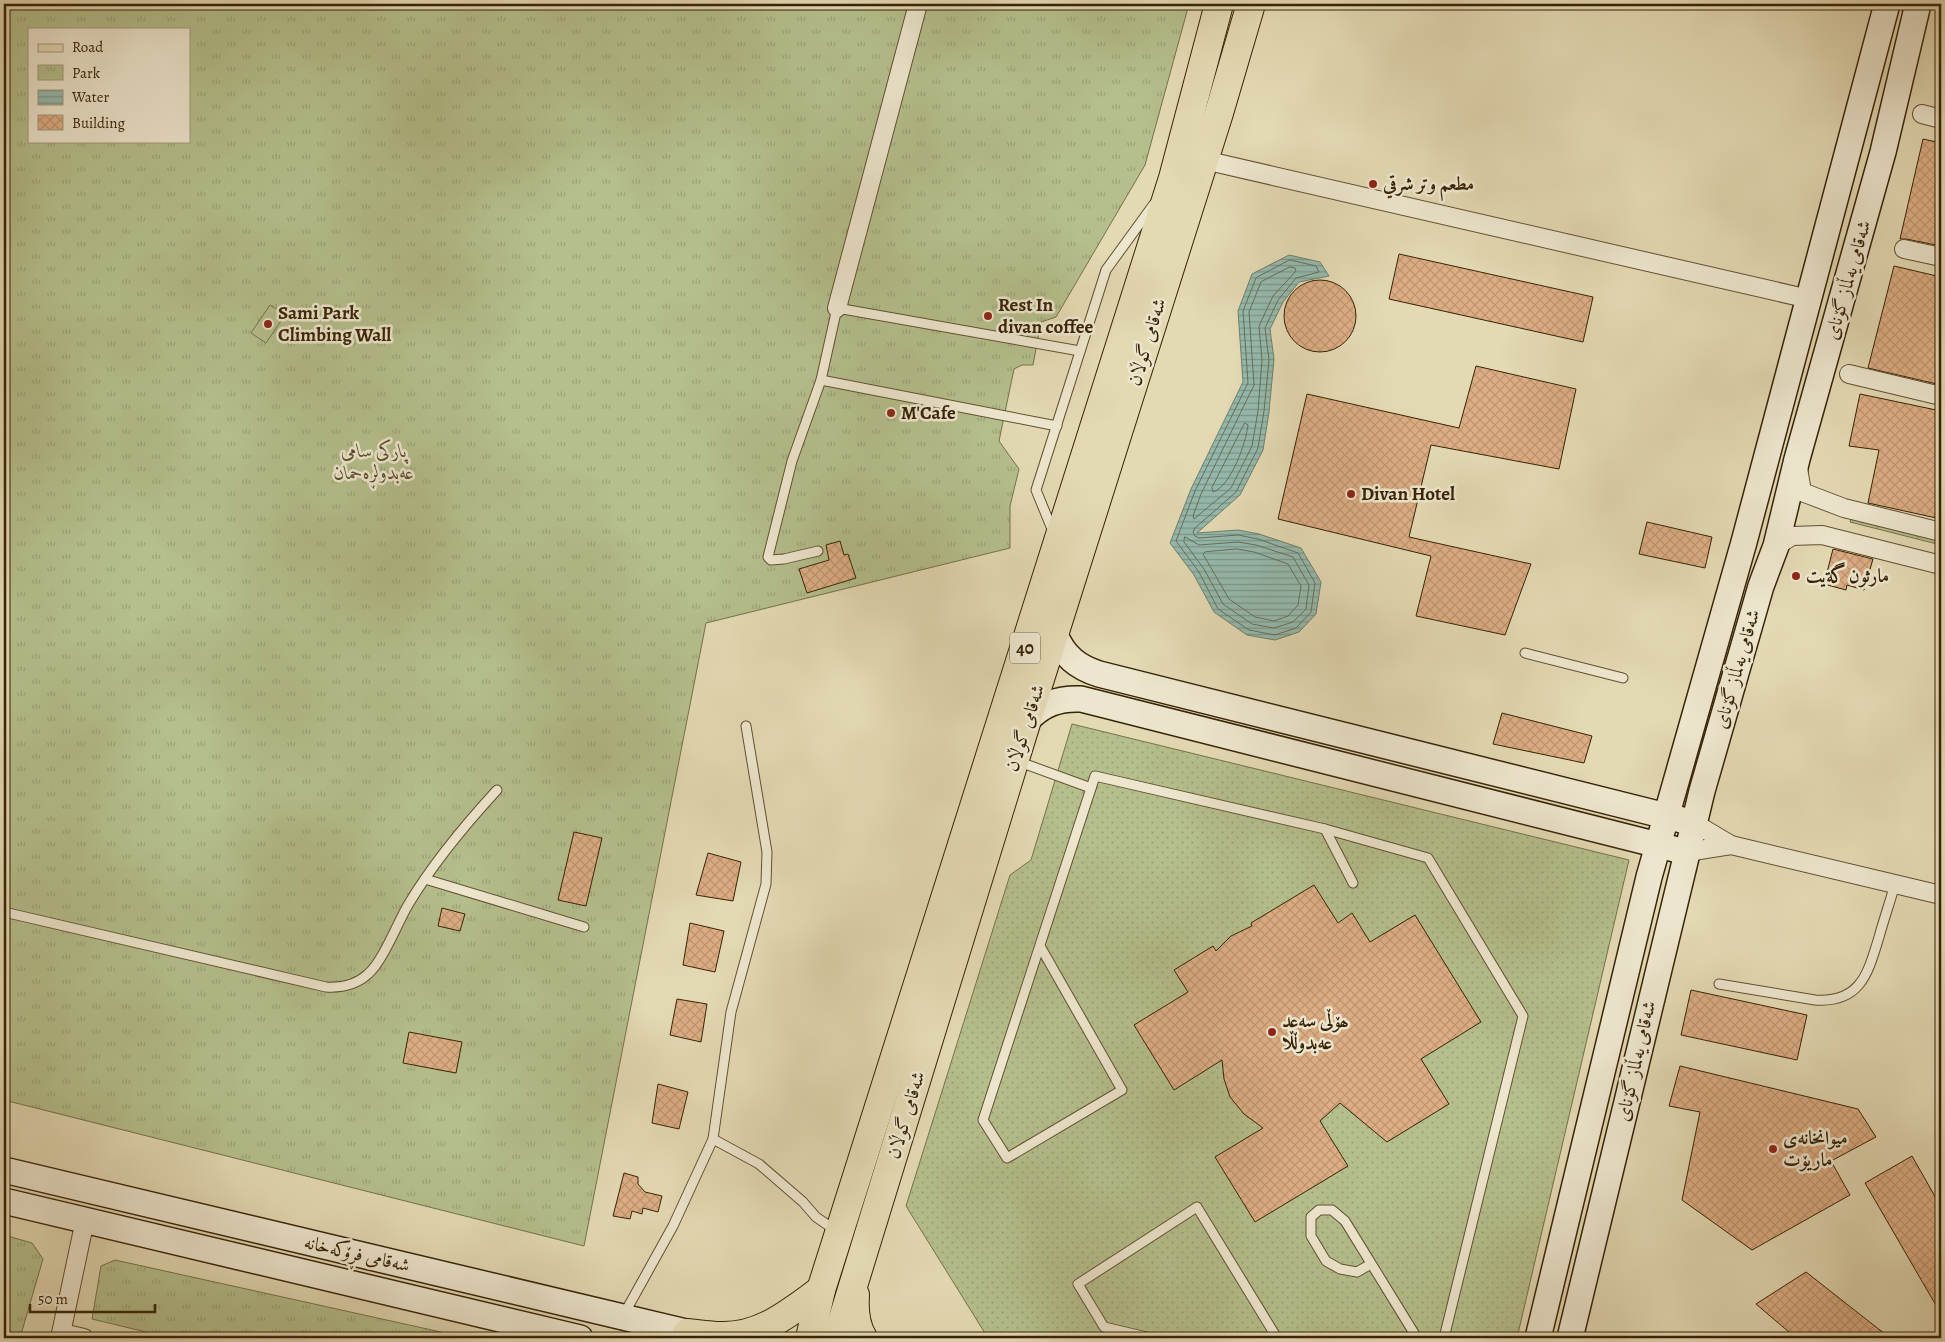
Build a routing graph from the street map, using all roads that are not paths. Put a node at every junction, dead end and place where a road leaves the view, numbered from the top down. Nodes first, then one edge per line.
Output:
1 (918, 4) edge
2 (1219, 4) edge
3 (1251, 4) edge
4 (1887, 4) edge
5 (1918, 4) edge
6 (1922, 114) dead end
7 (1941, 119) edge
8 (1204, 160) junction
9 (1173, 178) junction
10 (1837, 195) junction
11 (1869, 203) junction
12 (1904, 249) dead end
13 (1941, 257) edge
14 (1808, 298) junction
15 (837, 308) junction
16 (1080, 351) junction
17 (1849, 374) dead end
18 (821, 380) junction
19 (1121, 382) junction
20 (1941, 396) edge
21 (1056, 426) junction
22 (1797, 459) junction
23 (1941, 532) edge
24 (1058, 545) junction
25 (1776, 546) junction
26 (818, 551) dead end
27 (1941, 565) edge
28 (1055, 635) junction
29 (1525, 653) dead end
30 (1099, 674) junction
31 (1623, 678) dead end
32 (1092, 702) junction
33 (1027, 720) junction
34 (746, 726) dead end
35 (1014, 760) junction
36 (1091, 788) junction
37 (497, 790) dead end
38 (1667, 816) junction
39 (1694, 823) junction
40 (1325, 829) junction
41 (1731, 844) junction
42 (1658, 845) junction
43 (1687, 852) junction
44 (424, 879) junction
45 (1353, 883) dead end
46 (1895, 884) junction
47 (1941, 895) edge
48 (4, 912) edge
49 (584, 927) dead end
50 (1040, 946) junction
51 (1719, 984) dead end
52 (713, 1139) junction
53 (4, 1170) edge
54 (4, 1201) edge
55 (85, 1220) junction
56 (840, 1233) junction
57 (1372, 1264) junction
58 (857, 1271) junction
59 (821, 1290) junction
60 (628, 1307) dead end
61 (530, 1332) edge
62 (61, 1335) edge
63 (699, 1335) edge
64 (84, 1338) edge
65 (580, 1338) edge
66 (810, 1338) edge
67 (837, 1338) edge
68 (863, 1338) edge
69 (1151, 1338) edge
70 (1277, 1338) edge
71 (1417, 1338) edge
72 (1444, 1338) edge
73 (1538, 1338) edge
74 (1570, 1338) edge

1 - 15 street
2 - 9 main road, شەقامی گوڵان / 40
3 - 8 main road, شەقامی گوڵان / 40
4 - 10 street, شەقامی یەڵماز گۆنای
5 - 11 street, شەقامی یەڵماز گۆنای
6 - 7 street
8 - 14 street
8 - 19 main road, شەقامی گوڵان / 40
9 - 16 lane
9 - 19 main road, شەقامی گوڵان / 40
10 - 11 street
10 - 14 street, شەقامی یەڵماز گۆنای
11 - 22 street, شەقامی یەڵماز گۆنای
12 - 13 street
14 - 38 street, شەقامی یەڵماز گۆنای
15 - 16 lane
15 - 18 lane
16 - 21 lane
17 - 20 street
18 - 21 lane
18 - 26 lane
19 - 24 main road, شەقامی گوڵان / 40
19 - 28 main road, شەقامی گوڵان / 40
21 - 24 lane
22 - 23 street
22 - 25 street, شەقامی یەڵماز گۆنای
24 - 56 main road, شەقامی گوڵان / 40
25 - 27 street
25 - 39 street, شەقامی یەڵماز گۆنای
28 - 30 street
28 - 33 main road, شەقامی گوڵان / 40
29 - 31 lane
30 - 32 street
30 - 38 street
32 - 33 street
32 - 42 street
33 - 35 main road, شەقامی گوڵان / 40
34 - 52 lane
35 - 36 lane
35 - 58 main road, شەقامی گوڵان / 40
36 - 40 lane
36 - 50 lane
37 - 44 lane
38 - 39 street
38 - 42 street, شەقامی یەڵماز گۆنای
39 - 41 street
39 - 43 street, شەقامی یەڵماز گۆنای
40 - 45 lane
40 - 72 lane
41 - 43 street
41 - 46 street
42 - 43 street
42 - 73 street, شەقامی یەڵماز گۆنای
43 - 74 street, شەقامی یەڵماز گۆنای
44 - 48 lane
44 - 49 lane
46 - 47 street
46 - 51 lane
50 - 50 lane
52 - 56 lane
52 - 60 lane
53 - 63 street, شەقامی فڕۆکەخانە
54 - 55 street, شەقامی فڕۆکەخانە
55 - 61 street, شەقامی فڕۆکەخانە
55 - 62 street
56 - 59 main road, شەقامی گوڵان / 40
57 - 57 lane
57 - 71 lane
58 - 67 main road, شەقامی گوڵان
58 - 68 main road
59 - 63 main road
59 - 66 main road, شەقامی گوڵان
61 - 65 street, شەقامی فڕۆکەخانە
62 - 64 street
69 - 70 lane

